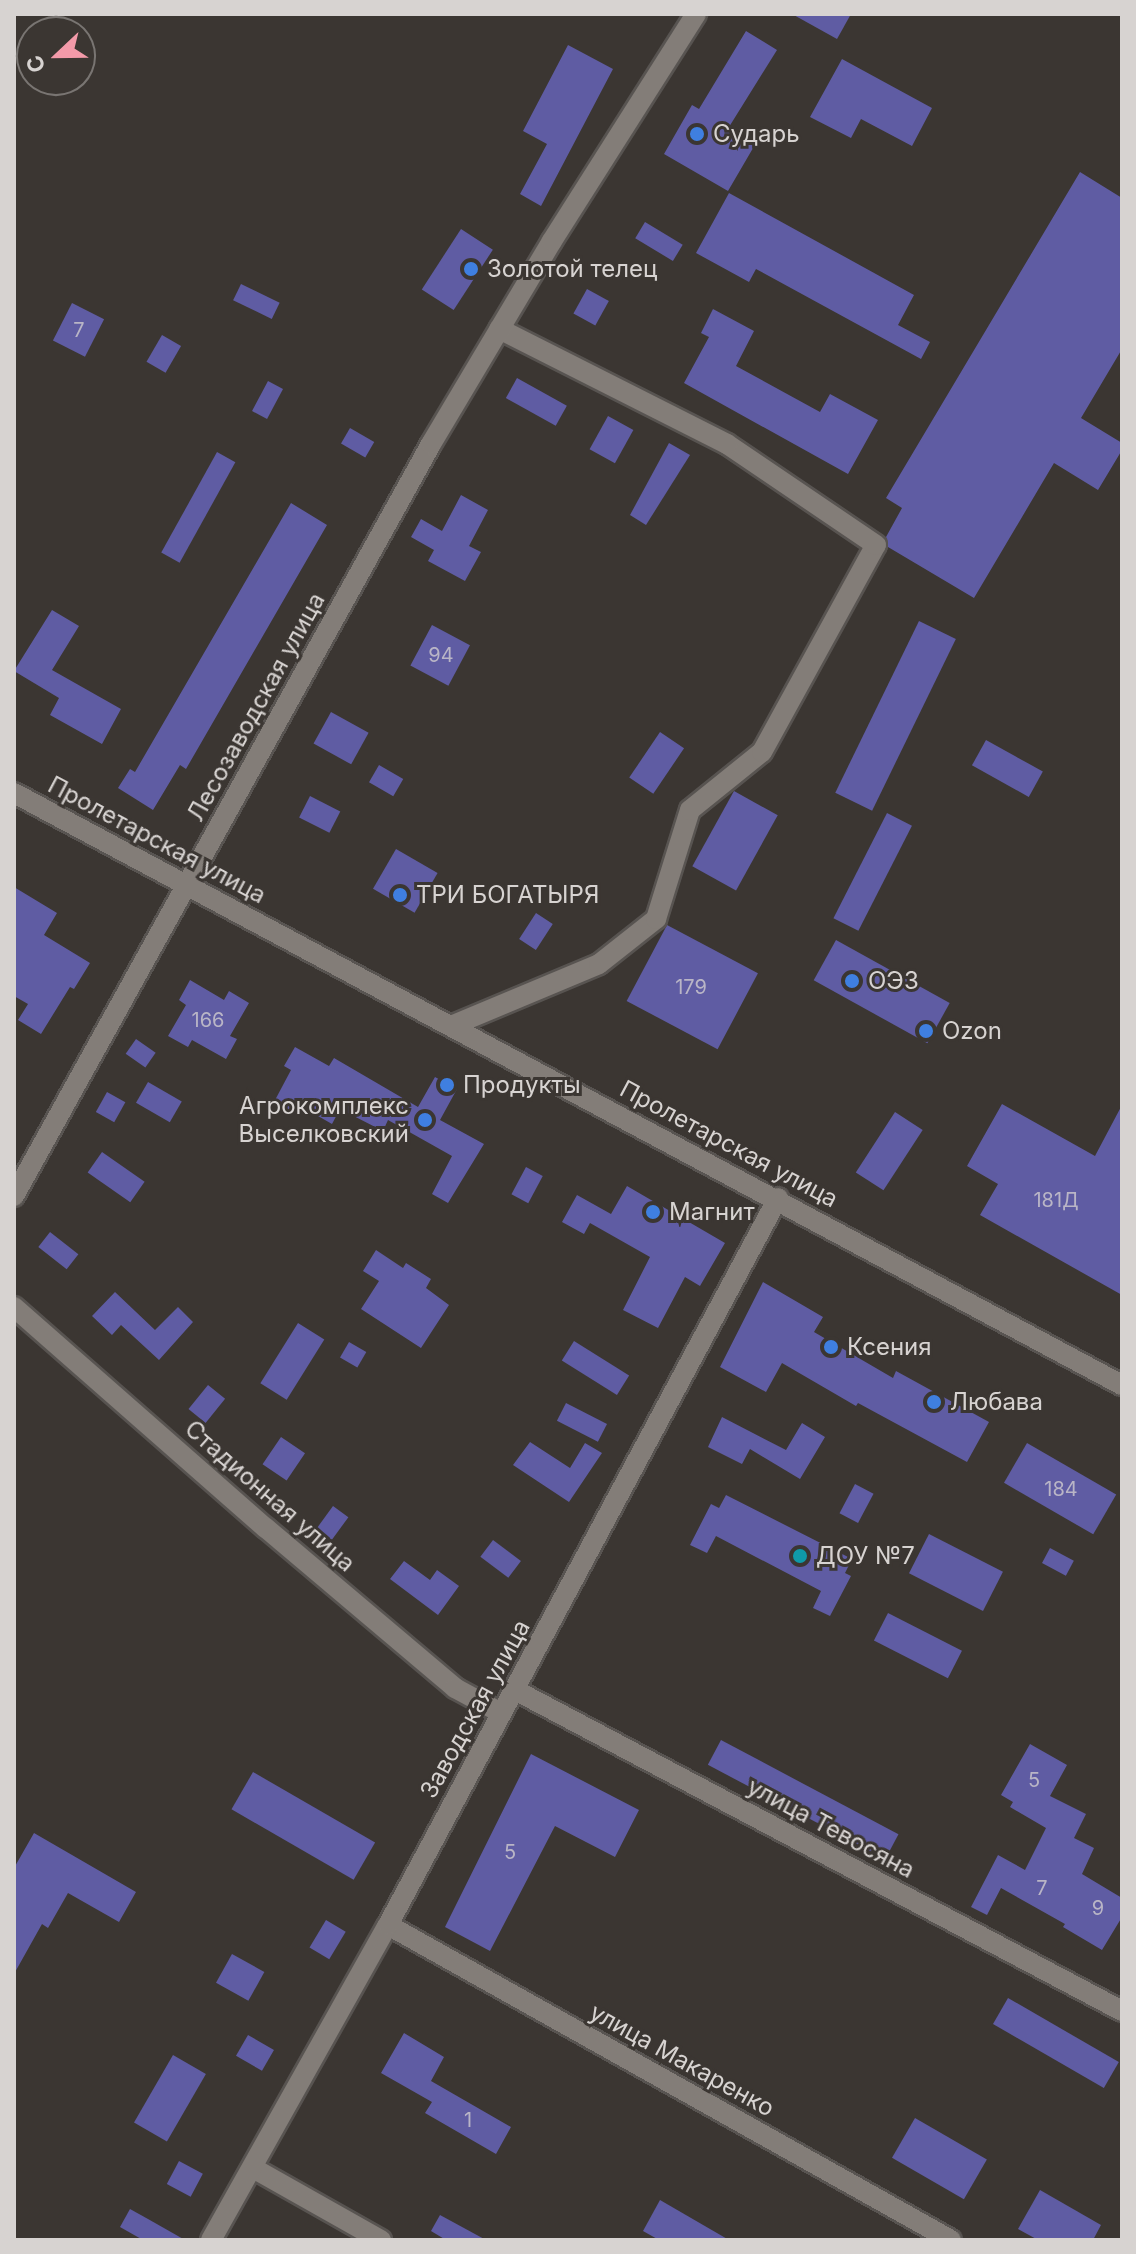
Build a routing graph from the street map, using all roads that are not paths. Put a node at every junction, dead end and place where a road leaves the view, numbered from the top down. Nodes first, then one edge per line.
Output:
1 (696, 14) edge
2 (499, 329) junction
3 (14, 793) edge
4 (186, 886) junction
5 (451, 1026) junction
6 (14, 1196) edge
7 (778, 1198) junction
8 (14, 1307) edge
9 (1122, 1385) edge
10 (515, 1690) junction
11 (501, 1713) junction
12 (388, 1925) junction
13 (1122, 2011) edge
14 (253, 2168) junction
15 (211, 2240) edge
16 (381, 2240) edge
17 (951, 2240) edge

1 - 2 street, Лесозаводская улица
2 - 4 street, Лесозаводская улица
2 - 5 street
3 - 4 street, Пролетарская улица
4 - 5 street, Пролетарская улица
4 - 6 street, Лесозаводская улица
5 - 7 street, Пролетарская улица
7 - 9 street, Пролетарская улица
7 - 10 street, Заводская улица
8 - 11 street, Стадионная улица
10 - 11 street, Заводская улица
10 - 13 street, улица Тевосяна
11 - 12 street, Заводская улица
12 - 14 street, Заводская улица
12 - 17 street, улица Макаренко
14 - 15 street, Заводская улица
14 - 16 street

